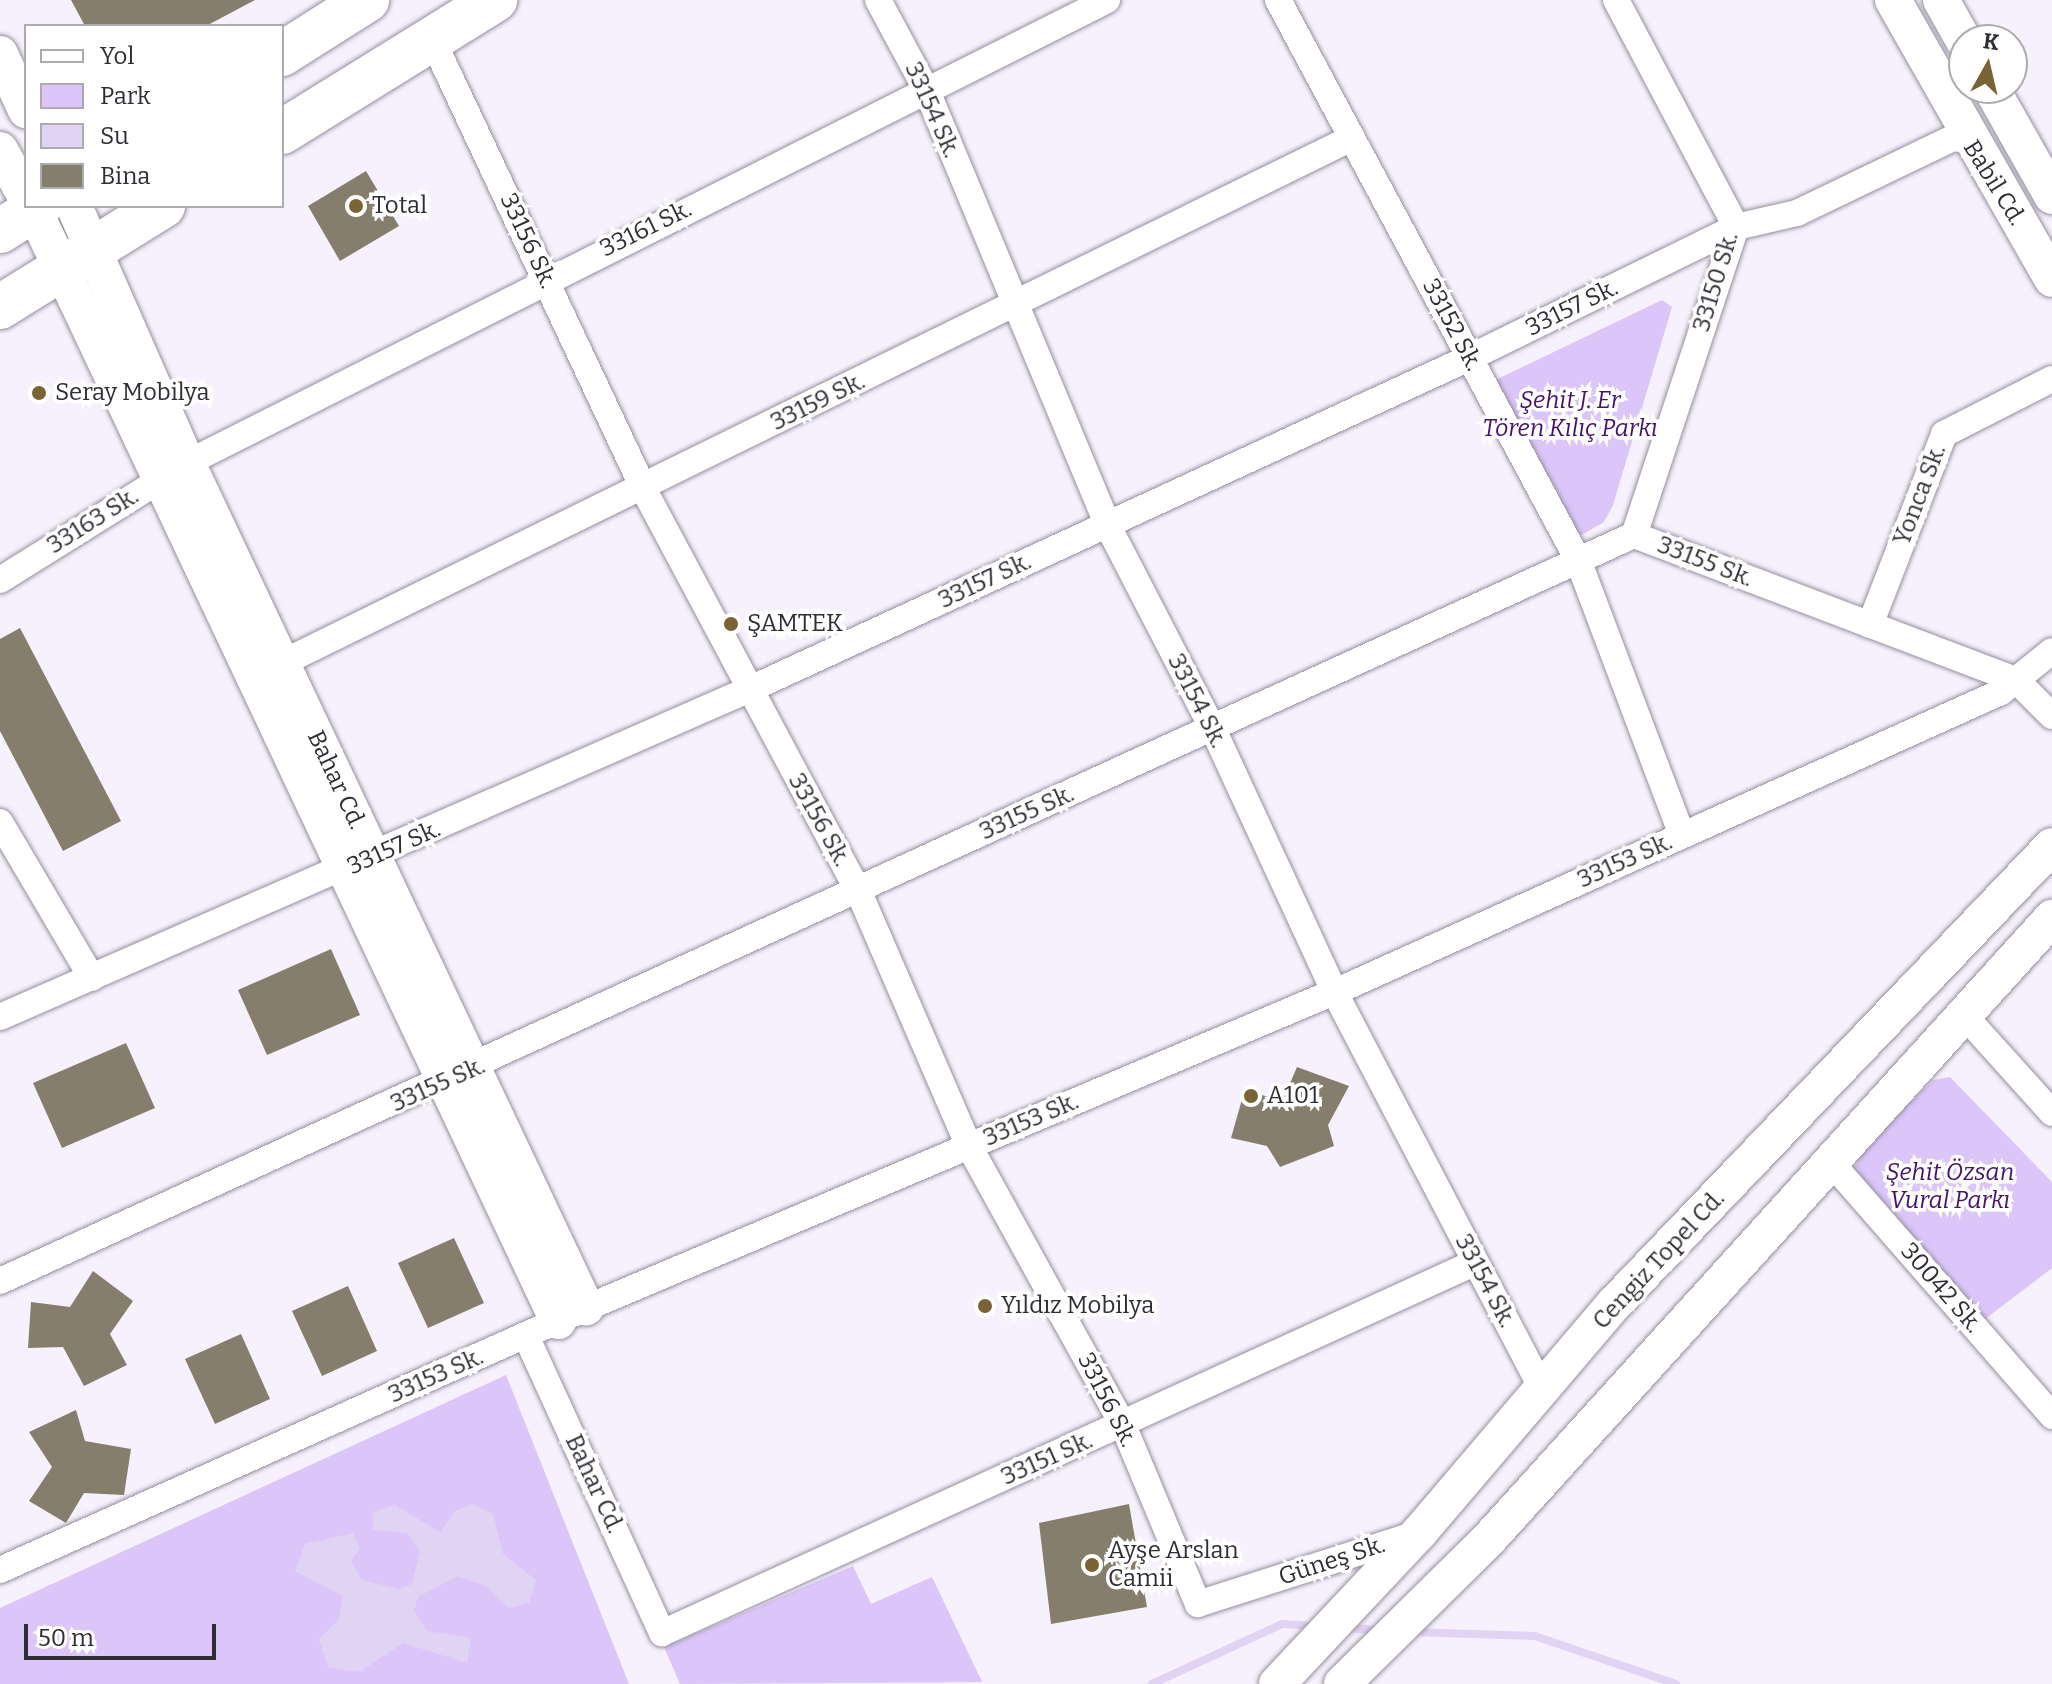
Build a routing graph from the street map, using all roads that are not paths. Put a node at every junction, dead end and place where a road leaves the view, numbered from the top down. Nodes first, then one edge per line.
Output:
1 (367, 0) edge
2 (495, 0) edge
3 (878, 0) edge
4 (1107, 0) edge
5 (1278, 0) edge
6 (1616, 0) edge
7 (1893, 0) edge
8 (1941, 0) edge
9 (1954, 24) edge
10 (432, 39) junction
11 (284, 53) edge
12 (0, 54) edge
13 (927, 91) junction
14 (2000, 104) edge
15 (24, 106) edge
16 (284, 131) edge
17 (1963, 133) junction
18 (1352, 138) junction
19 (2052, 196) edge
20 (39, 208) edge
21 (160, 208) edge
22 (1736, 227) junction
23 (80, 257) junction
24 (546, 278) junction
25 (2052, 279) edge
26 (0, 307) edge
27 (1012, 307) junction
28 (1469, 358) junction
29 (2052, 379) edge
30 (175, 470) junction
31 (643, 488) junction
32 (1107, 524) junction
33 (1634, 535) junction
34 (1578, 560) junction
35 (0, 580) edge
36 (1870, 625) junction
37 (2052, 651) edge
38 (282, 663) junction
39 (2016, 680) junction
40 (746, 691) junction
41 (2052, 716) edge
42 (1213, 729) junction
43 (0, 822) edge
44 (1682, 835) junction
45 (2052, 846) edge
46 (359, 864) junction
47 (858, 890) junction
48 (2052, 918) edge
49 (92, 978) junction
50 (1334, 991) junction
51 (1963, 1014) junction
52 (0, 1017) edge
53 (458, 1076) junction
54 (2052, 1113) edge
55 (969, 1146) junction
56 (1829, 1160) junction
57 (1474, 1263) junction
58 (0, 1281) edge
59 (556, 1322) junction
60 (1543, 1390) junction
61 (2052, 1416) edge
62 (1123, 1425) junction
63 (1419, 1533) junction
64 (0, 1570) edge
65 (1198, 1604) joint
66 (662, 1633) joint
67 (1277, 1684) edge
68 (1342, 1684) edge

1 - 11 highway
2 - 10 highway
3 - 13 street, 33154 Sk.
4 - 13 street, 33161 Sk.
5 - 18 street, 33152 Sk.
6 - 22 street, 33150 Sk.
7 - 17 street, Babil Cd.
8 - 9 street
10 - 16 highway
10 - 24 street, 33156 Sk.
12 - 15 street
13 - 24 street, 33161 Sk.
13 - 27 street, 33154 Sk.
14 - 19 street, Babil Cd.
17 - 22 street, 33157 Sk.
17 - 25 street, Babil Cd.
18 - 27 street, 33159 Sk.
18 - 28 street, 33152 Sk.
20 - 23 street, Bahar Cd.
21 - 23 highway
22 - 28 street, 33157 Sk.
22 - 33 street, 33150 Sk.
23 - 26 highway
23 - 30 street, Bahar Cd.
24 - 30 street, 33161 Sk.
24 - 31 street, 33156 Sk.
27 - 31 street, 33159 Sk.
27 - 32 street, 33154 Sk.
28 - 32 street, 33157 Sk.
28 - 34 street, 33152 Sk.
29 - 36 street, Yonca Sk.
30 - 35 street, 33163 Sk.
30 - 38 street, Bahar Cd.
30 - 46 street, Bahar Cd.
31 - 38 street, 33159 Sk.
31 - 40 street, 33156 Sk.
32 - 40 street, 33157 Sk.
32 - 42 street, 33154 Sk.
33 - 34 street, 33155 Sk.
33 - 36 street, 33155 Sk.
34 - 42 street, 33155 Sk.
34 - 44 street, 33152 Sk.
36 - 39 street, 33155 Sk.
37 - 39 street, 33153 Sk.
38 - 46 street, Bahar Cd.
39 - 41 street, 33155 Sk.
39 - 44 street, 33153 Sk.
40 - 46 street, 33157 Sk.
40 - 47 street, 33156 Sk.
42 - 47 street, 33155 Sk.
42 - 50 street, 33154 Sk.
43 - 49 street
44 - 50 street, 33153 Sk.
45 - 60 street, Cengiz Topel Cd.
46 - 49 street, 33157 Sk.
46 - 53 street, Bahar Cd.
47 - 53 street, 33155 Sk.
47 - 55 street, 33156 Sk.
48 - 51 street
49 - 52 street, 33157 Sk.
50 - 55 street, 33153 Sk.
50 - 57 street, 33154 Sk.
51 - 54 street
51 - 56 street
53 - 58 street, 33155 Sk.
53 - 59 street, Bahar Cd.
55 - 59 street, 33153 Sk.
55 - 62 street, 33156 Sk.
56 - 61 street, 30042 Sk.
56 - 68 street
57 - 60 street, 33154 Sk.
57 - 62 street, 33151 Sk.
59 - 64 street, 33153 Sk.
59 - 66 street, Bahar Cd.
60 - 63 street, Cengiz Topel Cd.
62 - 65 street, 33156 Sk.
62 - 66 street, 33151 Sk.
63 - 65 street, Güneş Sk.
63 - 67 street, Cengiz Topel Cd.

